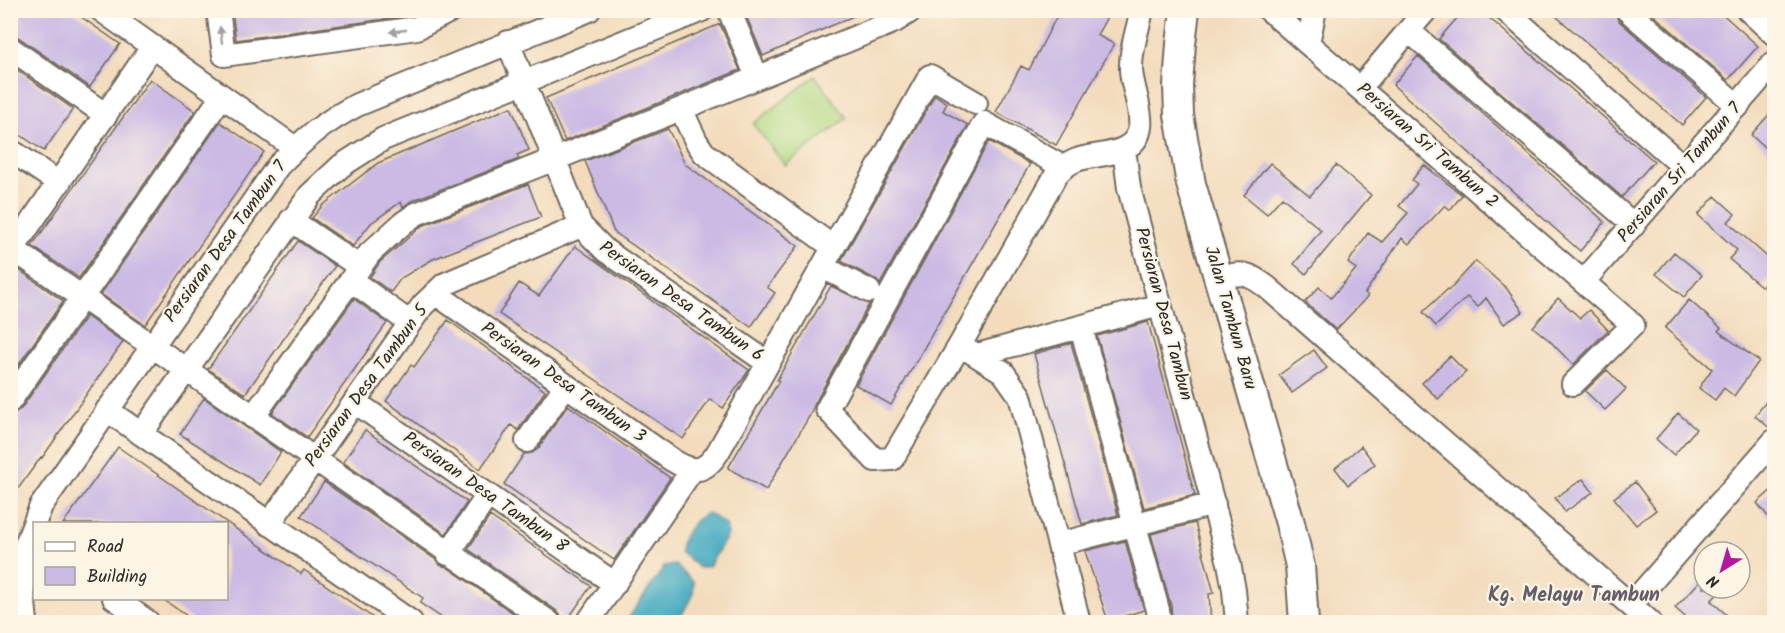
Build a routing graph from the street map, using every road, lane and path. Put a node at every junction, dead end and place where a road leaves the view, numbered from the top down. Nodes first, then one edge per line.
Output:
1 (101, 10) edge
2 (218, 10) edge
3 (589, 10) edge
4 (702, 10) edge
5 (729, 10) edge
6 (912, 10) edge
7 (1142, 10) edge
8 (1172, 10) edge
9 (1185, 10) edge
10 (1269, 10) edge
11 (1315, 10) edge
12 (1426, 10) edge
13 (1504, 10) edge
14 (1627, 10) edge
15 (1748, 10) edge
16 (444, 12) edge
17 (1409, 31) junction
18 (1774, 34) edge
19 (508, 42) junction
20 (1308, 43) junction
21 (1180, 44) junction
22 (152, 47) junction
23 (10, 48) edge
24 (1774, 63) edge
25 (757, 77) junction
26 (524, 82) junction
27 (1360, 88) junction
28 (222, 96) junction
29 (976, 103) dead end
30 (1738, 106) junction
31 (681, 109) junction
32 (106, 115) junction
33 (295, 148) junction
34 (1124, 149) junction
35 (10, 150) edge
36 (554, 160) junction
37 (1062, 167) junction
38 (1685, 168) junction
39 (59, 183) junction
40 (291, 220) junction
41 (1634, 225) junction
42 (581, 226) junction
43 (11, 250) edge
44 (828, 257) junction
45 (356, 274) junction
46 (1218, 277) junction
47 (1584, 282) junction
48 (869, 291) dead end
49 (435, 293) junction
50 (82, 298) junction
51 (1161, 305) junction
52 (410, 323) junction
53 (1081, 327) junction
54 (152, 346) junction
55 (969, 350) junction
56 (768, 363) junction
57 (186, 370) junction
58 (1573, 384) dead end
59 (566, 385) junction
60 (10, 401) edge
61 (355, 402) junction
62 (107, 410) junction
63 (253, 417) junction
64 (141, 434) junction
65 (527, 441) dead end
66 (1774, 441) edge
67 (313, 460) junction
68 (692, 470) junction
69 (488, 495) junction
70 (1214, 504) junction
71 (35, 522) edge
72 (269, 524) junction
73 (1135, 524) junction
74 (33, 526) edge
75 (1059, 544) junction
76 (448, 554) junction
77 (29, 570) edge
78 (615, 584) junction
79 (117, 600) edge
80 (1631, 605) junction
81 (26, 622) edge
82 (148, 622) edge
83 (411, 622) edge
84 (549, 622) edge
85 (588, 622) edge
86 (1079, 622) edge
87 (1159, 622) edge
88 (1237, 622) edge
89 (1304, 622) edge
90 (1650, 622) edge

1 - 22 street
16 -> 2 street
3 - 19 street, Persiaran Desa Tambun 7
4 - 26 street
5 - 25 street
6 - 25 street
7 - 34 street
8 - 21 main road
9 - 21 main road, Jalan Tambun Baru
10 - 20 street, Persiaran Sri Tambun 2
11 - 20 street
12 - 17 street
13 - 38 street
14 - 30 street
15 - 18 street
17 - 27 street
17 - 41 street
19 - 26 street, Persiaran Desa Tambun 6
19 - 33 street, Persiaran Desa Tambun 7
20 - 27 street, Persiaran Sri Tambun 2
21 - 46 main road, Jalan Tambun Baru
22 - 28 street
22 - 32 street
23 - 32 street
24 - 30 street, Persiaran Sri Tambun 7
25 - 31 street
26 - 36 street, Persiaran Desa Tambun 6
26 - 40 street
27 - 47 street, Persiaran Sri Tambun 2
28 - 33 street
28 - 50 street
29 - 44 street
30 - 38 street, Persiaran Sri Tambun 7
31 - 36 street
31 - 44 street
32 - 39 street
33 - 54 street, Persiaran Desa Tambun 7
34 - 37 street
34 - 51 street, Persiaran Desa Tambun
35 - 39 street
36 - 42 street, Persiaran Desa Tambun 6
36 - 45 street
37 - 55 street
37 - 55 street
38 - 41 street, Persiaran Sri Tambun 7
39 - 43 street
40 - 45 street
40 - 57 street
41 - 47 street, Persiaran Sri Tambun 7
42 - 49 street, Persiaran Desa Tambun 5
42 - 56 street, Persiaran Desa Tambun 6
43 - 50 street
44 - 48 street
44 - 56 street
45 - 52 street
45 - 63 street
46 - 80 street
46 - 89 main road, Jalan Tambun Baru
47 - 58 street, Persiaran Sri Tambun 2
49 - 52 street, Persiaran Desa Tambun 5
49 - 59 street, Persiaran Desa Tambun 3
50 - 54 street
50 - 60 street
51 - 53 street
51 - 70 street, Persiaran Desa Tambun
52 - 61 street, Persiaran Desa Tambun 5
53 - 55 street
53 - 73 street
54 - 57 street
54 - 62 street, Persiaran Desa Tambun 7
55 - 75 street
56 - 68 street
57 - 63 street
57 - 64 street
59 - 65 street
59 - 68 street, Persiaran Desa Tambun 3
61 - 67 street, Persiaran Desa Tambun 5
61 - 69 street, Persiaran Desa Tambun 8
62 - 64 street
62 - 71 street, Persiaran Desa Tambun 7
63 - 67 street
64 - 72 street
66 - 80 street
67 - 72 street, Persiaran Desa Tambun 5
67 - 76 street
68 - 78 street
69 - 76 street
69 - 78 street, Persiaran Desa Tambun 8
70 - 73 street
70 - 88 street, Persiaran Desa Tambun
72 - 83 street
73 - 75 street
73 - 87 street
74 - 77 street, Persiaran Desa Tambun 7
75 - 86 street
76 - 84 street
77 - 81 street, Persiaran Desa Tambun 7
78 - 85 street
79 - 82 street
80 - 90 street

